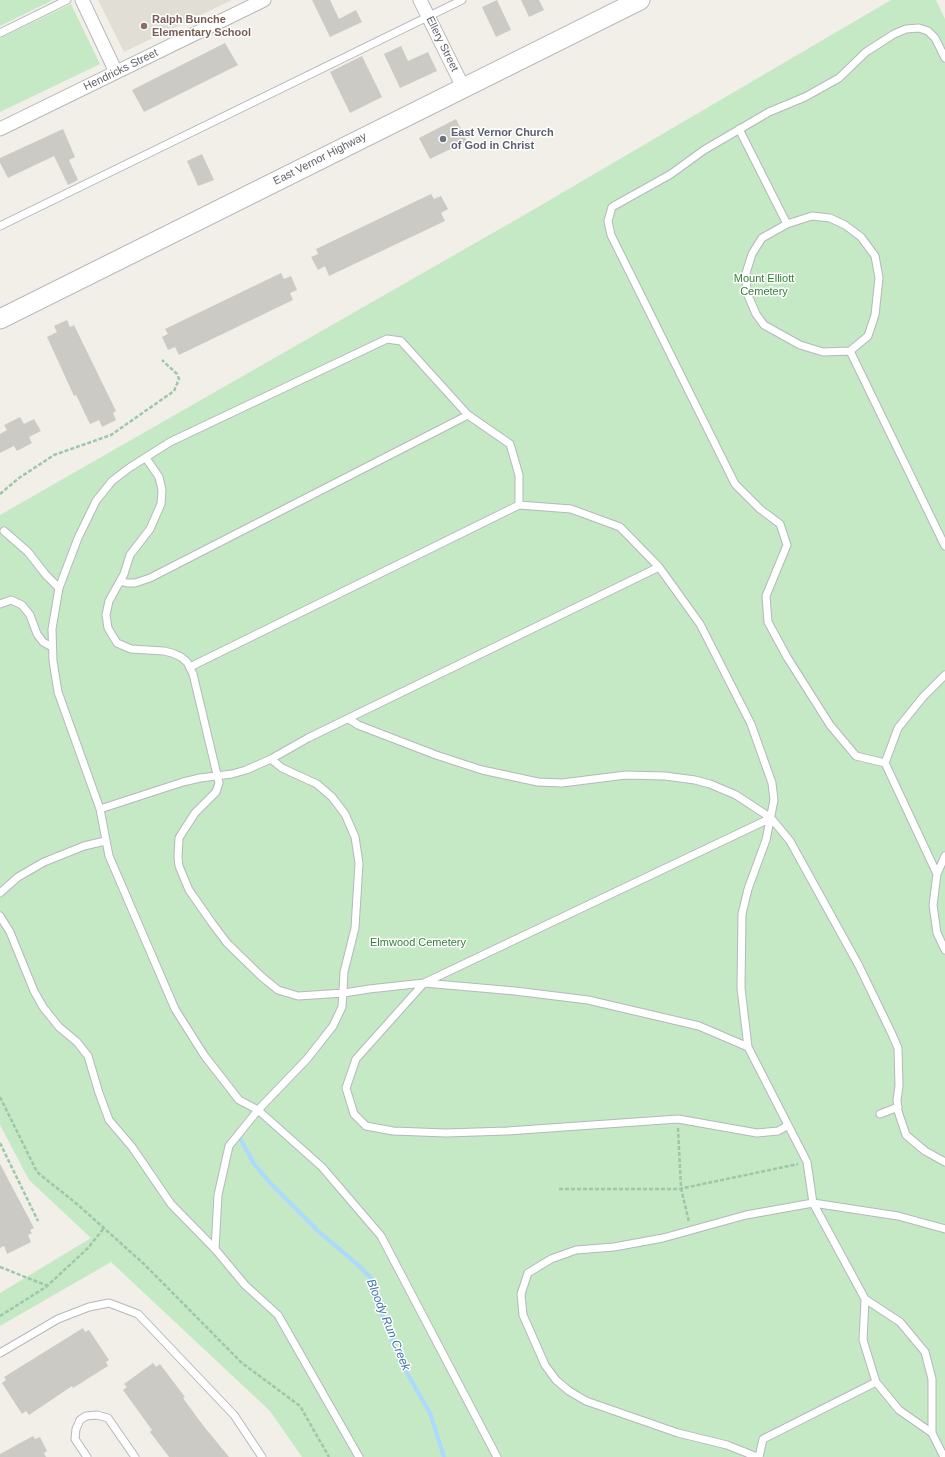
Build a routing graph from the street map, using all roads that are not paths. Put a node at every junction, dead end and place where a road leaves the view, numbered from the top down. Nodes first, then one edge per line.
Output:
1 (67, 0) edge
2 (82, 0) edge
3 (264, 0) edge
4 (420, 0) edge
5 (462, 0) edge
6 (640, 0) edge
7 (428, 16) junction
8 (0, 32) edge
9 (945, 58) edge
10 (116, 72) junction
11 (463, 87) junction
12 (0, 129) edge
13 (739, 129) junction
14 (787, 224) junction
15 (0, 226) edge
16 (0, 319) edge
17 (850, 351) junction
18 (468, 415) junction
19 (146, 458) junction
20 (519, 505) junction
21 (4, 531) dead end
22 (945, 546) edge
23 (659, 567) junction
24 (120, 581) junction
25 (59, 588) junction
26 (0, 604) edge
27 (52, 647) junction
28 (190, 667) junction
29 (945, 676) edge
30 (349, 719) junction
31 (271, 759) junction
32 (885, 764) junction
33 (217, 776) junction
34 (100, 808) junction
35 (771, 818) junction
36 (105, 841) junction
37 (945, 856) edge
38 (937, 874) junction
39 (0, 893) edge
40 (0, 916) edge
41 (945, 950) edge
42 (424, 983) junction
43 (344, 993) junction
44 (748, 1047) junction
45 (898, 1107) junction
46 (258, 1110) junction
47 (880, 1114) dead end
48 (787, 1126) junction
49 (945, 1162) edge
50 (813, 1202) junction
51 (945, 1229) edge
52 (215, 1249) junction
53 (865, 1299) junction
54 (0, 1353) edge
55 (876, 1382) junction
56 (932, 1433) junction
57 (87, 1457) edge
58 (135, 1457) edge
59 (262, 1457) edge
60 (359, 1457) edge
61 (497, 1457) edge
62 (758, 1457) edge
63 (944, 1457) edge

1 - 8 lane
2 - 10 street
3 - 10 street, Hendricks Street
4 - 7 street, Ellery Street
5 - 7 lane
6 - 11 street, East Vernor Highway
7 - 11 street, Ellery Street
7 - 15 lane
9 - 13 lane
10 - 12 street, Hendricks Street
11 - 16 street, East Vernor Highway
13 - 14 lane
13 - 32 lane
14 - 17 lane
14 - 17 lane
17 - 22 lane
18 - 19 lane
18 - 20 lane
18 - 24 lane
19 - 24 lane
19 - 25 lane
20 - 23 lane
20 - 28 lane
21 - 25 lane
23 - 30 lane
23 - 35 lane
24 - 28 lane
25 - 27 lane
26 - 27 lane
27 - 34 lane
28 - 33 lane
29 - 32 lane
30 - 31 lane
30 - 35 lane
31 - 33 lane
31 - 43 lane
32 - 38 lane
33 - 34 lane
33 - 43 lane
34 - 36 lane
35 - 42 lane
35 - 44 lane
35 - 45 lane
36 - 39 lane
36 - 46 lane
37 - 38 lane
38 - 41 lane
40 - 52 lane
42 - 43 lane
42 - 44 lane
42 - 48 lane
43 - 46 lane
44 - 48 lane
45 - 47 lane
45 - 49 lane
46 - 52 lane
46 - 61 lane
48 - 50 lane
50 - 51 lane
50 - 53 lane
50 - 62 lane
52 - 60 lane
53 - 55 lane
53 - 56 lane
54 - 59 lane
55 - 56 lane
55 - 62 lane
56 - 63 lane
57 - 58 lane

